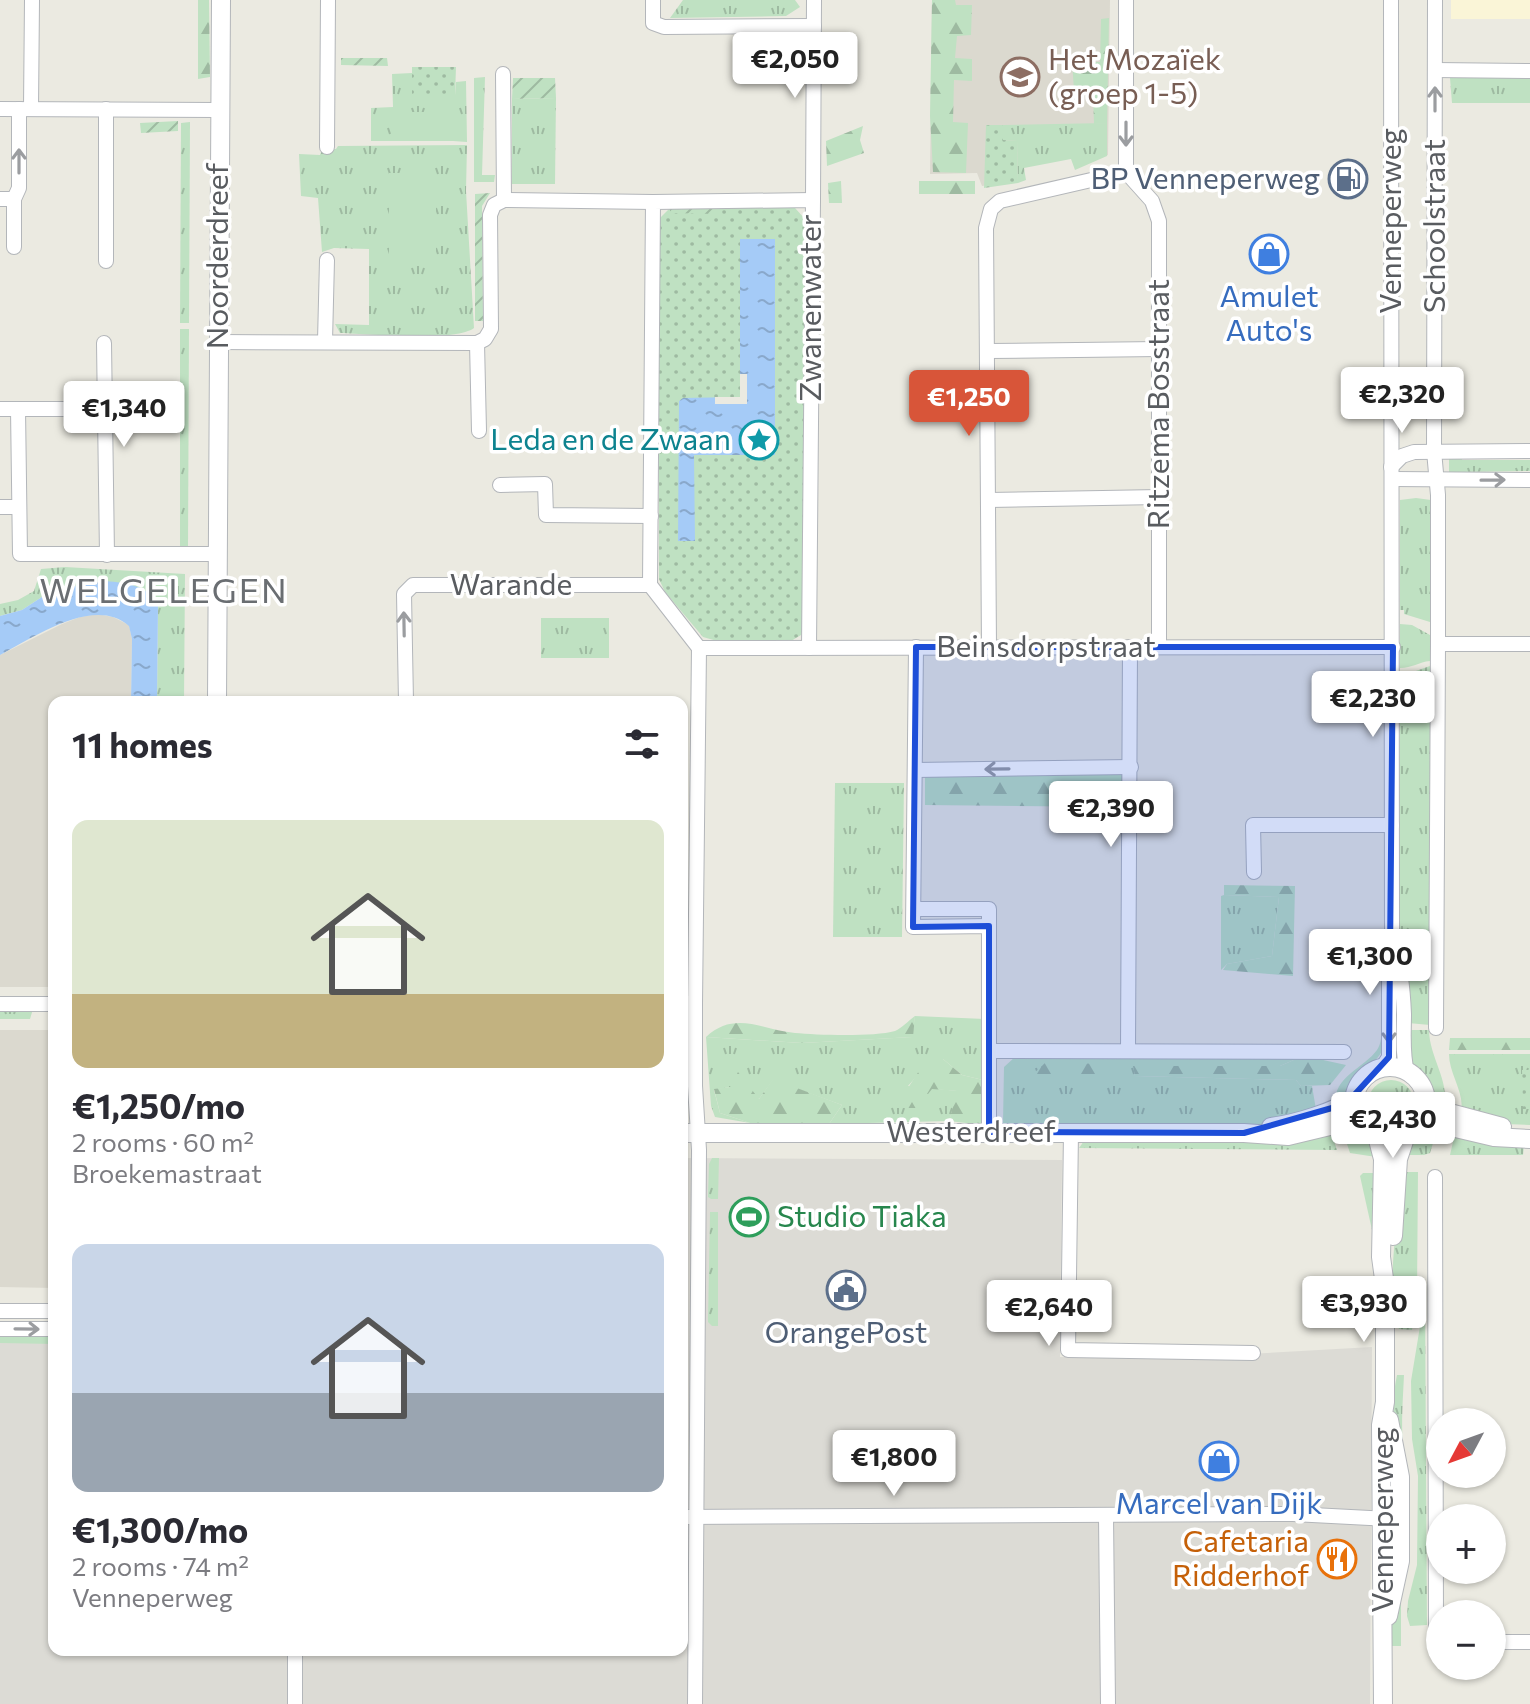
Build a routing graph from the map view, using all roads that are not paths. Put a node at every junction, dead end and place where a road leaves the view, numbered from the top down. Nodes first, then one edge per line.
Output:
1 (32, 0) edge
2 (328, 0) edge
3 (653, 0) edge
4 (814, 0) edge
5 (1126, 0) edge
6 (1391, 0) edge
7 (1435, 0) edge
8 (220, 1) edge
9 (814, 26) junction
10 (1435, 70) junction
11 (1530, 71) edge
12 (503, 74) dead end
13 (0, 109) edge
14 (25, 109) junction
15 (106, 109) junction
16 (218, 110) junction
17 (327, 147) dead end
18 (1126, 172) junction
19 (7, 199) edge
20 (504, 200) junction
21 (813, 200) junction
22 (653, 202) junction
23 (14, 247) dead end
24 (327, 260) dead end
25 (106, 261) dead end
26 (325, 341) junction
27 (218, 342) junction
28 (104, 343) dead end
29 (477, 343) junction
30 (1159, 349) junction
31 (989, 351) junction
32 (0, 409) edge
33 (18, 409) junction
34 (105, 409) junction
35 (479, 431) dead end
36 (1439, 451) junction
37 (1530, 451) edge
38 (1392, 473) junction
39 (1530, 480) edge
40 (1437, 481) junction
41 (500, 485) dead end
42 (1160, 497) junction
43 (989, 500) junction
44 (0, 507) edge
45 (19, 507) junction
46 (651, 516) junction
47 (219, 554) junction
48 (107, 555) junction
49 (650, 585) junction
50 (1438, 644) junction
51 (1530, 644) edge
52 (916, 647) junction
53 (989, 647) junction
54 (1130, 647) junction
55 (1159, 647) junction
56 (1393, 647) junction
57 (699, 648) junction
58 (809, 648) junction
59 (217, 696) edge
60 (406, 696) edge
61 (689, 763) edge
62 (1131, 767) junction
63 (915, 770) junction
64 (1392, 825) junction
65 (1254, 872) dead end
66 (1392, 937) junction
67 (688, 1003) edge
68 (0, 1004) edge
69 (48, 1004) edge
70 (1436, 1028) dead end
71 (989, 1051) junction
72 (1128, 1051) junction
73 (1344, 1052) dead end
74 (1382, 1068) junction
75 (1407, 1072) junction
76 (1355, 1098) junction
77 (1426, 1101) junction
78 (1361, 1124) junction
79 (1530, 1129) edge
80 (1413, 1130) junction
81 (989, 1132) junction
82 (1071, 1132) junction
83 (690, 1133) edge
84 (1244, 1133) junction
85 (1377, 1136) junction
86 (1530, 1139) edge
87 (1435, 1177) dead end
88 (1385, 1286) junction
89 (0, 1311) edge
90 (48, 1311) edge
91 (0, 1329) edge
92 (48, 1329) edge
93 (1253, 1353) dead end
94 (1106, 1516) junction
95 (689, 1517) edge
96 (1390, 1519) junction
97 (1436, 1600) edge
98 (1506, 1642) edge
99 (1530, 1642) edge
100 (295, 1656) edge
101 (295, 1704) edge
102 (695, 1704) edge
103 (1108, 1704) edge
104 (1383, 1704) edge

1 - 14 street
2 - 17 street
3 - 9 street
4 - 9 street
5 -> 18 street
6 - 38 street, Venneperweg
7 - 10 street, Schoolstraat
8 - 16 street, Noorderdreef
9 - 21 street
10 - 11 street
36 -> 10 street, Schoolstraat
12 - 20 street
13 - 14 street
14 - 15 street
19 -> 14 street
15 - 16 street
15 - 25 street
16 - 27 street, Noorderdreef
18 - 30 street, Ritzema Bosstraat
18 - 31 street
19 - 23 street
20 - 22 street, Zwanenwater
20 - 29 street
21 - 22 street, Zwanenwater
21 - 58 street, Zwanenwater
22 - 46 street
24 - 26 street
26 - 27 street
26 - 29 street
27 - 47 street, Noorderdreef
28 - 34 street
29 - 35 street
30 - 31 street
30 - 42 street, Ritzema Bosstraat
31 - 43 street
32 - 33 street
33 - 34 street
33 - 45 street
34 - 48 street
36 - 37 street
36 - 38 street
36 - 40 street, Schoolstraat
38 - 40 street
38 - 56 street, Venneperweg
40 -> 39 street
40 - 50 street, Schoolstraat
41 - 46 street
42 - 43 street
42 - 55 street, Ritzema Bosstraat
43 - 53 street
44 - 45 street
45 - 48 street
46 - 49 street
47 - 48 street
47 - 59 street, Noorderdreef
49 - 57 street
60 -> 49 street, Warande
50 - 51 street
50 - 70 street, Schoolstraat
52 - 53 street, Beinsdorpstraat
52 - 58 street, Beinsdorpstraat
52 - 63 street
53 - 54 street, Beinsdorpstraat
54 - 55 street, Beinsdorpstraat
54 - 62 street
55 - 56 street, Beinsdorpstraat
56 - 64 street, Venneperweg
57 - 58 street, Beinsdorpstraat
57 - 61 street
61 - 67 street
62 -> 63 street
62 - 72 street
63 - 71 street
64 - 65 street
64 - 66 street, Venneperweg
66 -> 74 street, Venneperweg
66 - 75 street, Venneperweg
67 - 83 street
68 - 69 street
71 - 72 street
71 - 81 street
72 - 73 street
74 - 75 street
74 - 76 street
75 - 77 street
76 - 78 street
76 - 84 street, Westerdreef
77 - 79 street
77 - 80 street
78 - 84 street, Westerdreef
78 - 85 street
80 - 85 street
80 - 86 street
80 - 88 street, Venneperweg
81 - 82 street, Westerdreef
81 - 83 street, Westerdreef
82 - 84 street, Westerdreef
82 - 93 street
83 - 95 street
85 - 88 street, Venneperweg
87 - 97 street
88 - 96 street, Venneperweg
89 - 90 street
91 -> 92 street
94 - 95 street
94 - 96 street
94 - 103 street
95 - 102 street
96 - 104 street, Venneperweg
98 - 99 street
100 - 101 street

